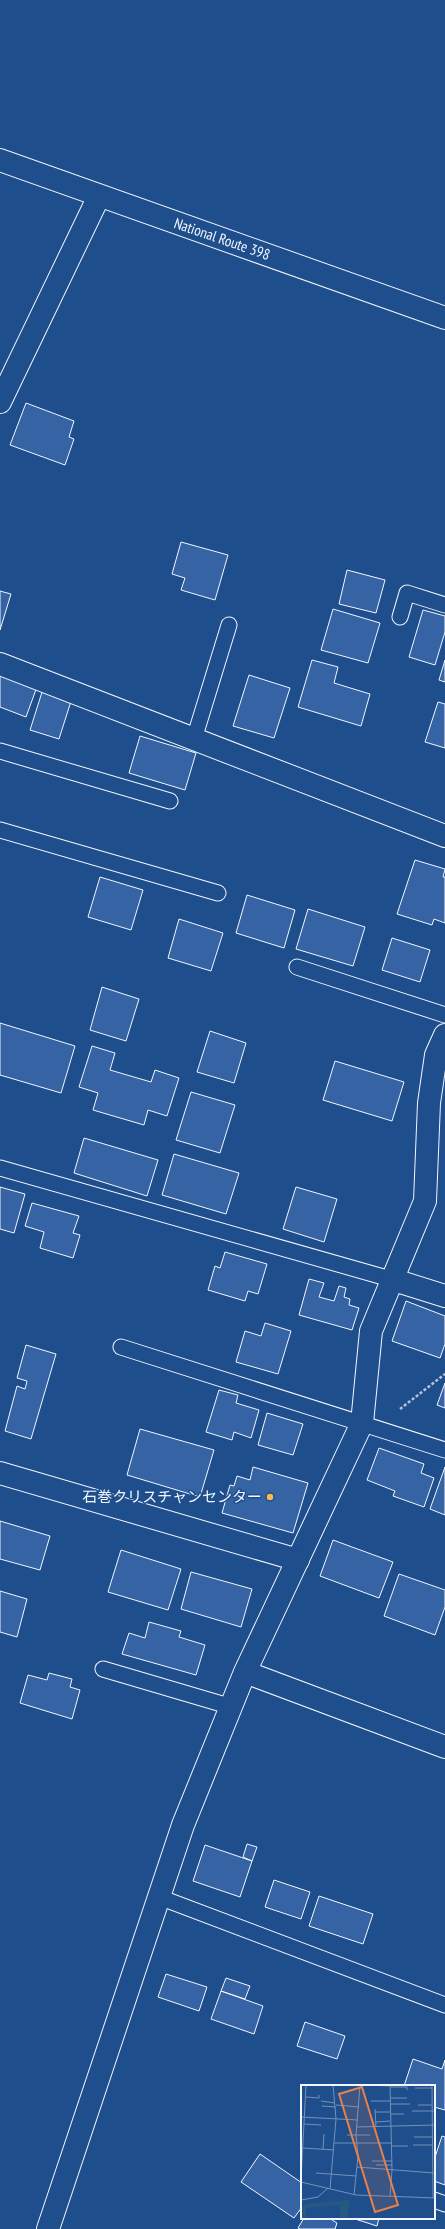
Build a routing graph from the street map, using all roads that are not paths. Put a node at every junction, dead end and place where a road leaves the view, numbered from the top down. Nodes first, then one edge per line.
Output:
1 (0, 160) edge
2 (99, 196) junction
3 (445, 318) edge
4 (0, 402) edge
5 (445, 605) edge
6 (400, 617) dead end
7 (229, 625) dead end
8 (0, 664) edge
9 (194, 739) junction
10 (0, 751) edge
11 (170, 801) dead end
12 (0, 830) edge
13 (445, 836) edge
14 (218, 893) dead end
15 (297, 967) dead end
16 (445, 1015) edge
17 (445, 1035) edge
18 (0, 1168) edge
19 (394, 1280) junction
20 (445, 1296) edge
21 (121, 1347) dead end
22 (369, 1425) junction
23 (445, 1450) edge
24 (0, 1473) edge
25 (298, 1560) junction
26 (103, 1669) dead end
27 (245, 1672) junction
28 (232, 1707) junction
29 (445, 1747) edge
30 (159, 1897) junction
31 (445, 2006) edge
32 (435, 2200) edge
33 (445, 2204) edge
34 (48, 2229) edge

1 - 2 main road, National Route 398
2 - 3 main road, National Route 398
2 - 4 main road
5 - 6 lane
7 - 9 lane
8 - 9 main road
9 - 13 main road
10 - 11 lane
12 - 14 lane
15 - 16 lane
17 - 19 main road
18 - 19 lane
19 - 20 main road
19 - 22 main road
21 - 22 lane
22 - 23 lane
22 - 25 main road
24 - 25 main road
25 - 27 main road
26 - 28 lane
27 - 28 main road
27 - 29 main road
28 - 30 main road
30 - 31 lane
30 - 34 main road
32 - 33 lane

